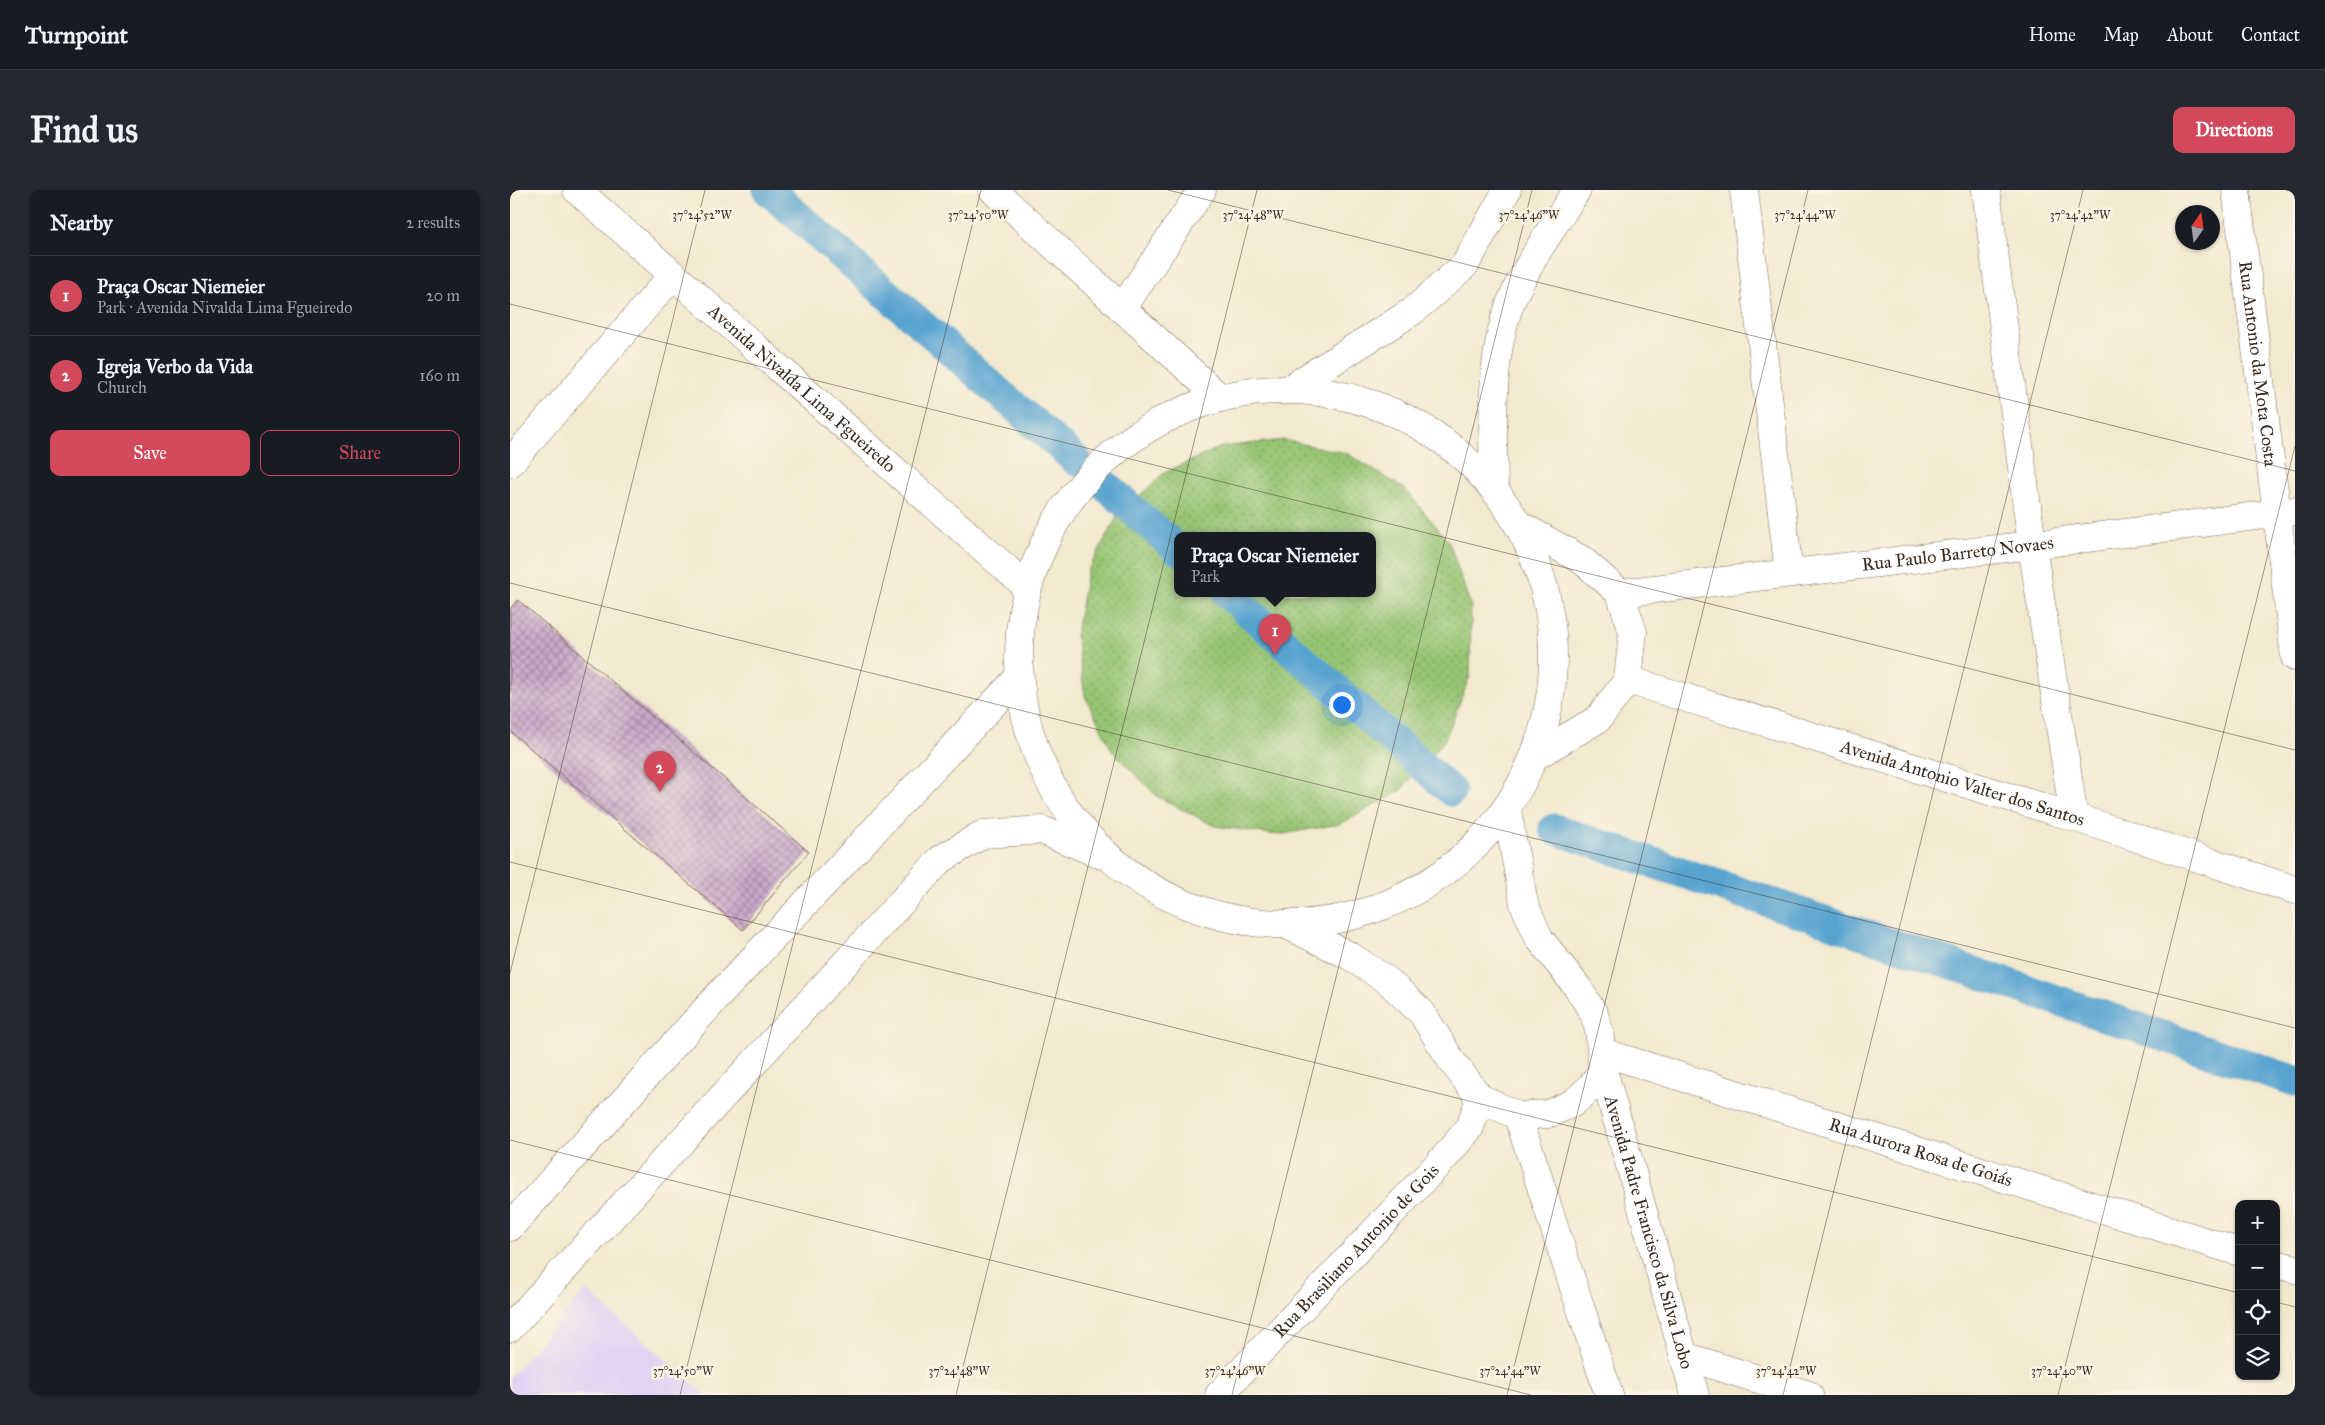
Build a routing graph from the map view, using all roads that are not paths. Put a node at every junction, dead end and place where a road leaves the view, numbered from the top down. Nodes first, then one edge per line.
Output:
1 (577, 190) edge
2 (993, 190) edge
3 (1202, 190) edge
4 (1507, 190) edge
5 (1577, 190) edge
6 (1744, 190) edge
7 (1986, 190) edge
8 (2236, 190) edge
9 (673, 275) junction
10 (1122, 309) junction
11 (1289, 389) junction
12 (1219, 397) junction
13 (510, 463) edge
14 (1494, 488) junction
15 (2286, 512) edge
16 (1521, 526) junction
17 (2032, 545) junction
18 (1789, 573) junction
19 (1026, 586) junction
20 (1620, 593) junction
21 (2295, 657) edge
22 (1018, 678) junction
23 (1628, 680) junction
24 (1537, 755) junction
25 (1507, 810) junction
26 (2074, 817) junction
27 (1110, 859) junction
28 (2295, 890) edge
29 (1286, 924) junction
30 (1603, 1061) junction
31 (1480, 1098) junction
32 (1518, 1116) junction
33 (510, 1227) edge
34 (2235, 1251) edge
35 (2280, 1265) edge
36 (2295, 1270) edge
37 (515, 1314) edge
38 (1684, 1356) junction
39 (1600, 1389) edge
40 (1219, 1395) edge
41 (1695, 1395) edge
42 (1809, 1395) edge

1 - 9 street, Avenida Nivalda Lima Fgueiredo
2 - 10 street
3 - 10 street
4 - 11 street
5 - 14 street
6 - 18 street
7 - 17 street
8 - 15 street, Rua Antonio da Mota Costa
9 - 13 street
9 - 19 street, Avenida Nivalda Lima Fgueiredo
10 - 12 street
11 - 12 street
11 - 14 street
12 - 19 street
14 - 16 street
15 - 17 street, Rua Paulo Barreto Novaes
15 - 21 street, Rua Antonio da Mota Costa
16 - 20 street
16 - 24 street
17 - 18 street, Rua Paulo Barreto Novaes
17 - 26 street
18 - 20 street, Rua Paulo Barreto Novaes
19 - 22 street
20 - 23 street
22 - 27 street
22 - 33 street
23 - 24 street
23 - 26 street, Avenida Antonio Valter dos Santos
24 - 25 street
25 - 29 street
25 - 30 street, Avenida Padre Francisco da Silva Lobo
26 - 28 street, Avenida Antonio Valter dos Santos
27 - 29 street
27 - 37 street
29 - 31 street
30 - 32 street
30 - 34 street, Rua Aurora Rosa de Goiás
30 - 38 street, Avenida Padre Francisco da Silva Lobo
31 - 32 street
31 - 40 street, Rua Brasiliano Antonio de Gois
32 - 39 street
35 - 36 street
38 - 41 street, Avenida Padre Francisco da Silva Lobo
38 - 42 street

